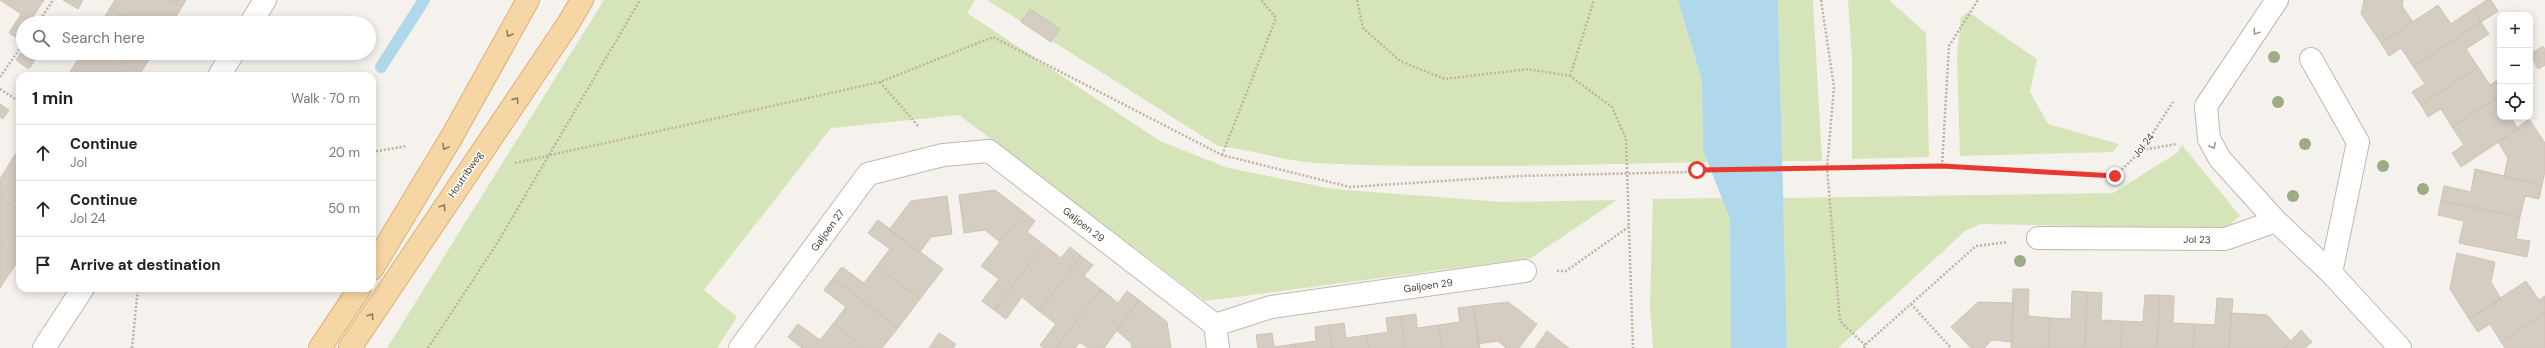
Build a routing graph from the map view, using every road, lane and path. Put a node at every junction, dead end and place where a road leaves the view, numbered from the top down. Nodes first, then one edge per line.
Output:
1 (54, 0) edge
2 (265, 0) edge
3 (528, 0) edge
4 (582, 0) edge
5 (640, 0) edge
6 (1261, 0) edge
7 (1357, 0) edge
8 (1594, 0) edge
9 (1821, 0) edge
10 (1978, 0) edge
11 (2277, 0) edge
12 (43, 16) edge
13 (255, 16) edge
14 (16, 54) edge
15 (2311, 59) dead end
16 (229, 60) edge
17 (221, 72) edge
18 (1570, 76) junction
19 (0, 78) edge
20 (880, 82) junction
21 (0, 89) edge
22 (2176, 98) dead end
23 (16, 99) edge
24 (943, 155) junction
25 (1222, 155) junction
26 (550, 157) junction
27 (1942, 166) junction
28 (1827, 168) junction
29 (1628, 173) junction
30 (2276, 221) junction
31 (1630, 226) junction
32 (2038, 238) joint
33 (376, 261) edge
34 (1525, 271) joint
35 (2331, 273) junction
36 (80, 292) edge
37 (138, 292) edge
38 (357, 292) edge
39 (1911, 304) junction
40 (1215, 325) junction
41 (1864, 346) edge
42 (44, 348) edge
43 (132, 348) edge
44 (320, 348) edge
45 (350, 348) edge
46 (428, 348) edge
47 (740, 348) edge
48 (1218, 348) edge
49 (1633, 348) edge
50 (1951, 348) edge
51 (2400, 348) edge

1 - 12 path
2 - 13 street
3 -> 33 main road
45 -> 4 main road, Houtribweg
5 - 26 path
6 - 25 path
7 - 18 path
8 - 18 path
9 - 28 path
10 - 27 path
11 -> 30 street
14 - 19 path
15 - 35 street
16 - 17 street
18 - 29 path
20 - 24 path
20 - 25 path, Jol 24
20 - 26 path, Jol 24
21 - 23 path
22 - 27 path, Jol 24
24 - 40 street, Galjoen 29
24 - 47 street, Galjoen 27
25 - 29 path, Jol 24
26 - 46 path
27 - 28 path, Jol 24
28 - 29 path, Jol 24
28 - 41 path
29 - 31 path
30 - 32 street, Jol 23
30 - 35 street
31 - 34 path
31 - 49 path
32 - 39 path
34 - 40 street, Galjoen 29
35 - 51 street
36 - 42 street
37 - 43 path
38 - 44 main road
39 - 41 path
39 - 50 path
40 - 48 street

